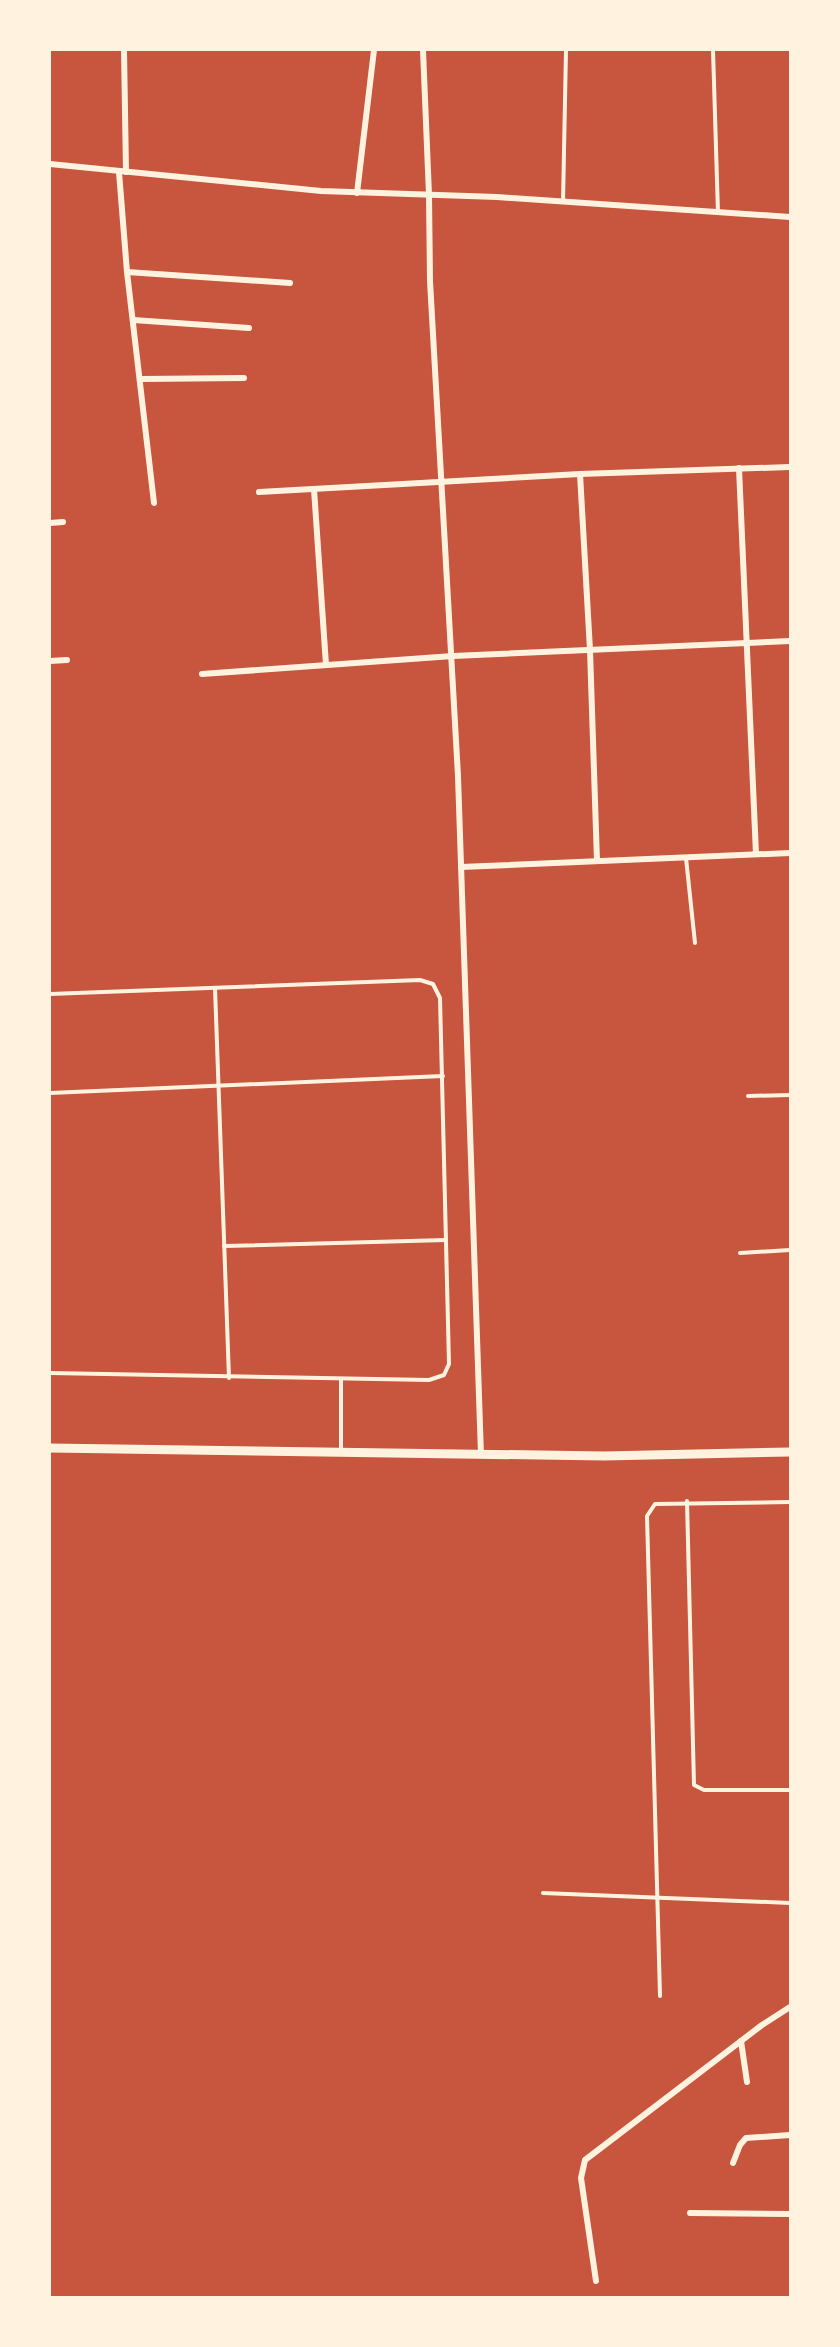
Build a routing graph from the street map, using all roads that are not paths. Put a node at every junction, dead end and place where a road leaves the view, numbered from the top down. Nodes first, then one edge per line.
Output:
1 (124, 50) edge
2 (374, 50) edge
3 (423, 50) edge
4 (566, 50) edge
5 (713, 50) edge
6 (50, 164) edge
7 (123, 172) junction
8 (357, 193) junction
9 (429, 195) junction
10 (563, 203) junction
11 (718, 213) junction
12 (790, 218) edge
13 (127, 272) junction
14 (290, 283) dead end
15 (133, 320) junction
16 (249, 328) dead end
17 (244, 378) dead end
18 (141, 379) junction
19 (790, 467) edge
20 (739, 468) junction
21 (580, 474) junction
22 (442, 481) junction
23 (315, 489) junction
24 (258, 492) dead end
25 (154, 503) dead end
26 (63, 522) dead end
27 (50, 523) edge
28 (790, 641) edge
29 (747, 644) junction
30 (590, 650) junction
31 (453, 656) junction
32 (67, 660) dead end
33 (50, 661) edge
34 (326, 665) junction
35 (202, 674) dead end
36 (790, 853) edge
37 (756, 854) junction
38 (686, 857) junction
39 (597, 861) junction
40 (461, 867) junction
41 (694, 943) dead end
42 (215, 988) junction
43 (50, 994) edge
44 (443, 1076) junction
45 (218, 1087) junction
46 (50, 1093) edge
47 (790, 1095) edge
48 (748, 1096) dead end
49 (446, 1240) junction
50 (224, 1246) junction
51 (790, 1250) edge
52 (740, 1253) dead end
53 (50, 1373) edge
54 (229, 1378) junction
55 (341, 1380) junction
56 (50, 1448) edge
57 (790, 1452) edge
58 (341, 1454) junction
59 (481, 1455) junction
60 (687, 1501) junction
61 (790, 1502) edge
62 (790, 1790) edge
63 (543, 1893) dead end
64 (658, 1898) junction
65 (790, 1903) edge
66 (660, 1996) dead end
67 (790, 2007) edge
68 (741, 2041) junction
69 (747, 2082) dead end
70 (790, 2134) edge
71 (733, 2163) dead end
72 (690, 2213) dead end
73 (790, 2214) edge
74 (596, 2281) dead end

1 - 7 street
2 - 8 street
3 - 9 street
4 - 10 lane
5 - 11 lane
6 - 7 street
7 - 8 street
7 - 13 street
8 - 9 street
9 - 10 street
9 - 22 street
10 - 11 street
11 - 12 street
13 - 14 street
13 - 15 street
15 - 16 street
15 - 18 street
17 - 18 street
18 - 25 street
19 - 20 street
20 - 21 street
20 - 29 street
21 - 22 street
21 - 30 street
22 - 23 street
22 - 31 street
23 - 24 street
23 - 34 street
26 - 27 street
28 - 29 street
29 - 30 street
29 - 37 street
30 - 31 street
30 - 39 street
31 - 34 street
31 - 40 street
32 - 33 street
34 - 35 street
36 - 37 street
37 - 38 street
38 - 39 street
38 - 41 lane
39 - 40 street
40 - 59 street
42 - 43 lane
42 - 44 lane
42 - 45 lane
44 - 45 lane
44 - 49 lane
45 - 46 lane
45 - 50 lane
47 - 48 lane
49 - 50 lane
49 - 55 lane
50 - 54 lane
51 - 52 lane
53 - 54 lane
54 - 55 lane
55 - 58 lane
56 - 58 street
57 - 59 street
58 - 59 street
60 - 61 lane
60 - 62 lane
60 - 64 lane
63 - 64 lane
64 - 65 lane
64 - 66 lane
67 - 68 street
68 - 69 street
68 - 74 street
70 - 71 street
72 - 73 street

